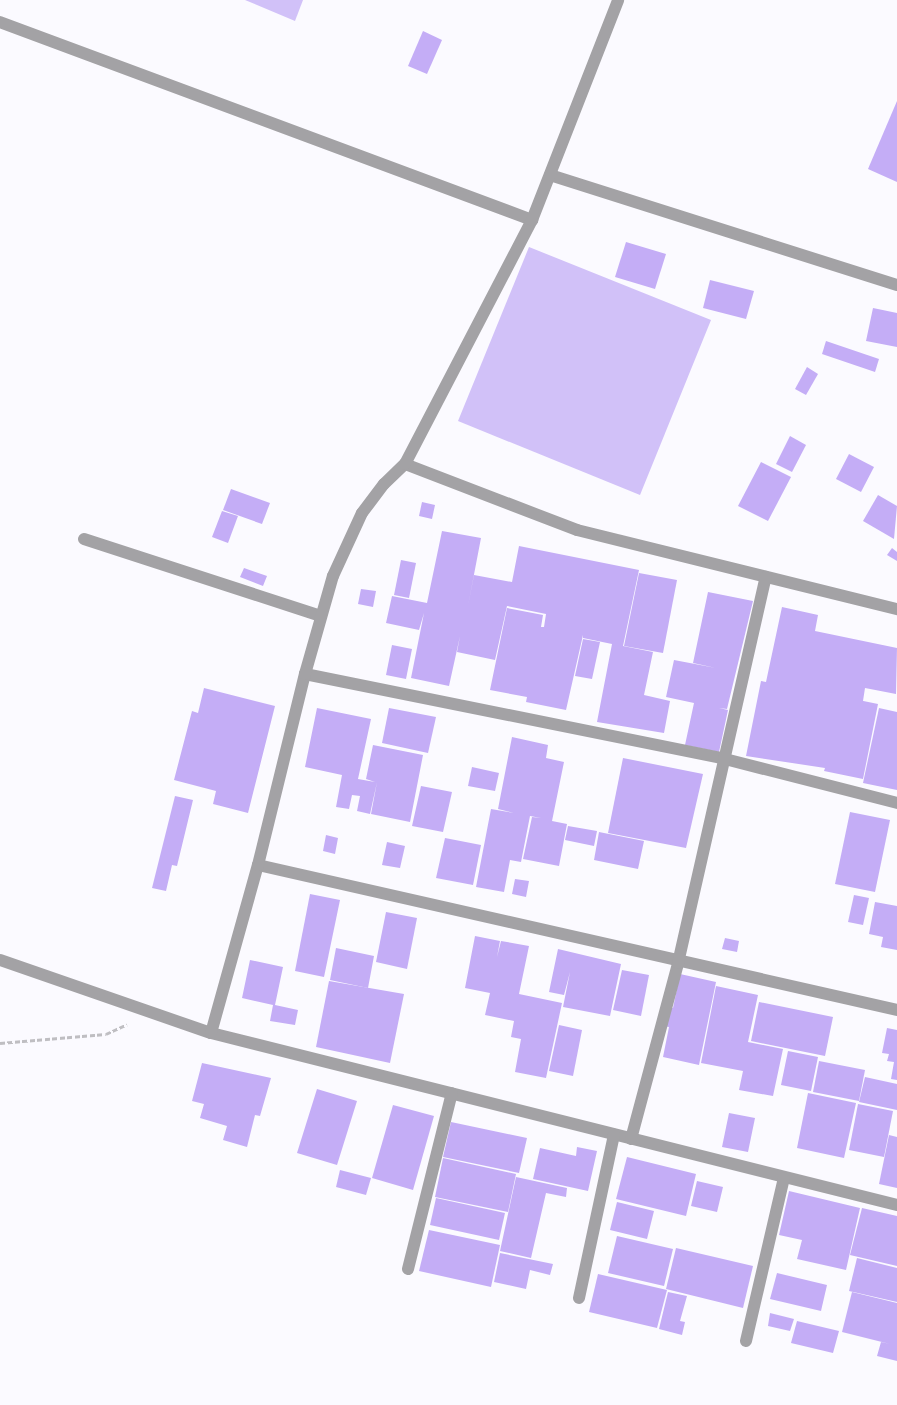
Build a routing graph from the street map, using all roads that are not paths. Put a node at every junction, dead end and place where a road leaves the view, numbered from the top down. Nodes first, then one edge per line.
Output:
1 (618, 0) edge
2 (0, 22) edge
3 (550, 175) junction
4 (532, 220) junction
5 (897, 285) edge
6 (405, 464) junction
7 (84, 539) dead end
8 (766, 576) junction
9 (897, 609) edge
10 (321, 616) junction
11 (305, 674) junction
12 (725, 759) junction
13 (897, 803) edge
14 (258, 865) junction
15 (0, 960) edge
16 (678, 963) junction
17 (897, 1010) edge
18 (211, 1033) junction
19 (452, 1093) junction
20 (614, 1135) junction
21 (631, 1139) junction
22 (784, 1178) junction
23 (897, 1205) edge
24 (408, 1269) dead end
25 (579, 1298) dead end
26 (746, 1341) dead end

1 - 3 street
2 - 4 street
3 - 4 street
3 - 5 street
4 - 6 street
6 - 8 street
6 - 10 street
7 - 10 street
8 - 9 street
8 - 12 street
10 - 11 street
11 - 12 street
11 - 14 street
12 - 13 street
12 - 16 street
14 - 16 street
14 - 18 street
15 - 18 street
16 - 17 street
16 - 21 street
18 - 19 street
19 - 20 street
19 - 24 street
20 - 21 street
20 - 25 street
21 - 22 street
22 - 23 street
22 - 26 street

